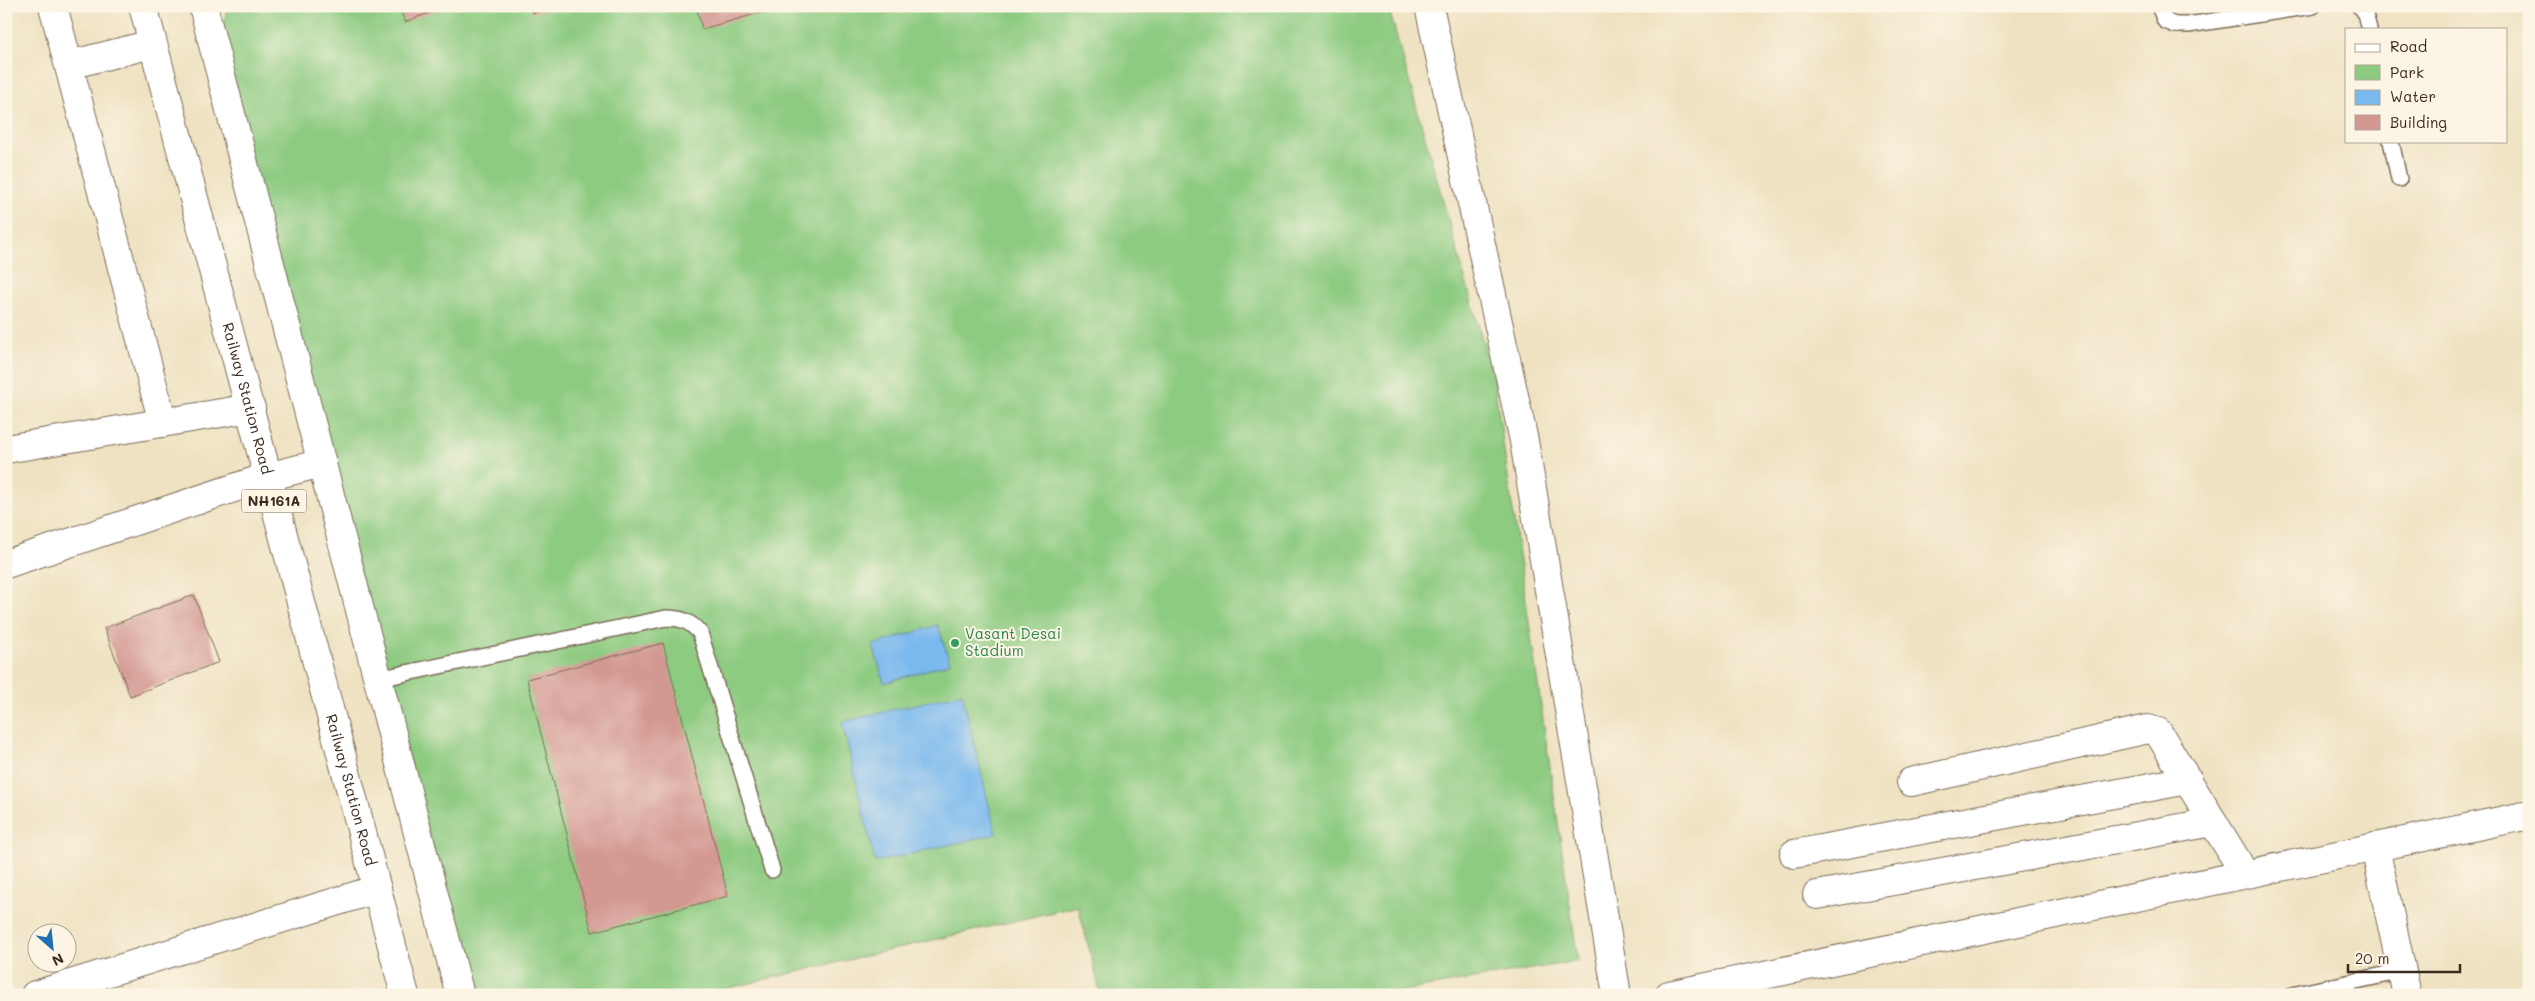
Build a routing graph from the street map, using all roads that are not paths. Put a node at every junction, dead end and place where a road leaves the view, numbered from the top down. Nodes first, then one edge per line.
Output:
1 (53, 6) edge
2 (143, 6) edge
3 (203, 6) edge
4 (1429, 6) edge
5 (2159, 6) edge
6 (2312, 6) edge
7 (2359, 6) edge
8 (2369, 28) edge
9 (152, 44) junction
10 (69, 65) junction
11 (2391, 142) edge
12 (2399, 179) dead end
13 (251, 408) junction
14 (163, 423) junction
15 (6, 449) edge
16 (322, 463) junction
17 (268, 477) junction
18 (6, 564) edge
19 (378, 679) junction
20 (2188, 780) junction
21 (1911, 782) dead end
22 (2529, 815) edge
23 (2213, 822) junction
24 (2375, 847) junction
25 (1794, 854) dead end
26 (772, 870) dead end
27 (2245, 874) junction
28 (377, 889) junction
29 (1817, 895) dead end
30 (2405, 983) edge
31 (35, 995) edge
32 (406, 995) edge
33 (460, 995) edge
34 (1618, 995) edge
35 (1669, 995) edge
36 (2292, 995) edge

1 - 10 main road
2 - 9 main road, Railway Station Road / NH161A
3 - 16 main road, NH161A
4 - 34 main road
5 - 6 lane
7 - 8 lane
9 - 10 main road
9 - 13 main road, Railway Station Road / NH161A
10 - 14 main road
11 - 12 lane
13 - 14 main road
13 - 17 main road, Railway Station Road / NH161A
14 - 15 main road
16 - 17 main road
16 - 19 main road, NH161A
17 - 18 main road
17 - 28 main road, Railway Station Road / NH161A
19 - 26 lane
19 - 33 main road, NH161A
20 - 21 main road
20 - 23 main road
20 - 25 main road
22 - 24 main road
23 - 27 main road
23 - 29 main road
24 - 27 main road
24 - 30 main road
27 - 35 main road
28 - 31 main road
28 - 32 main road, Railway Station Road / NH161A
30 - 36 lane

